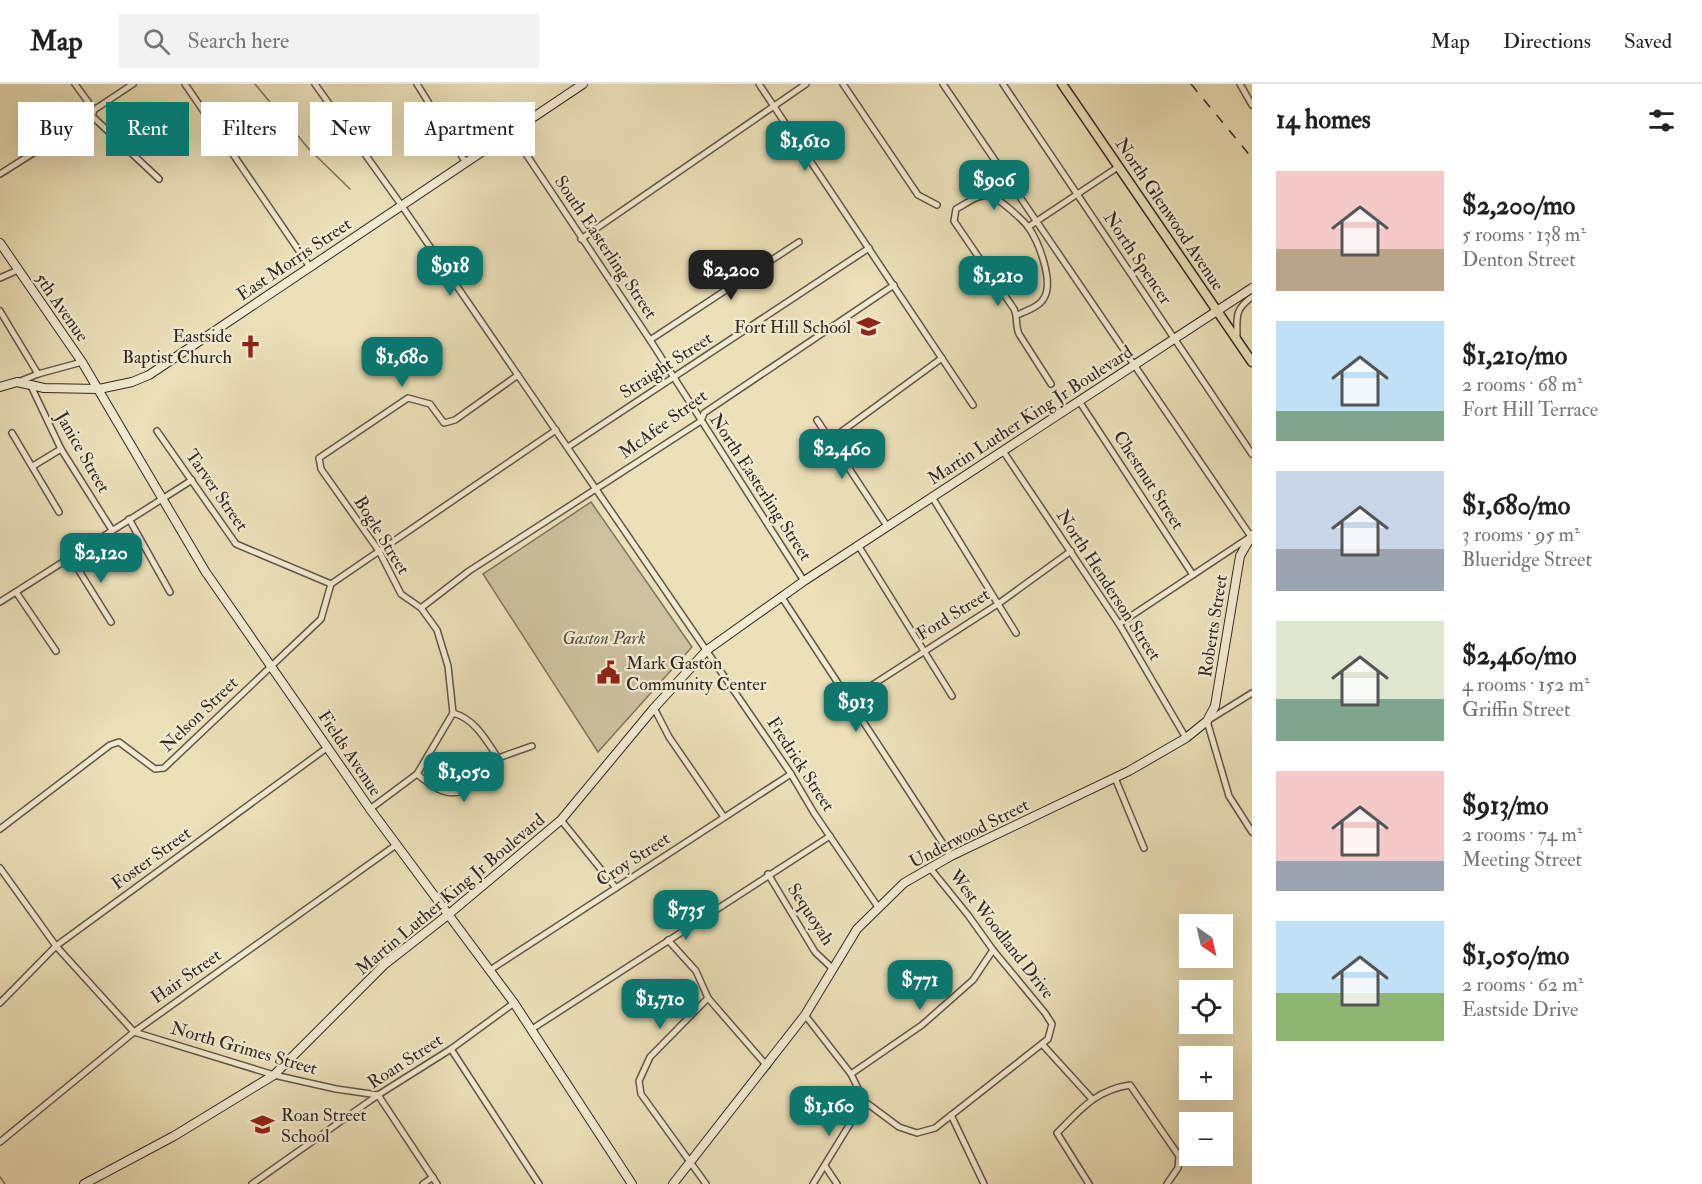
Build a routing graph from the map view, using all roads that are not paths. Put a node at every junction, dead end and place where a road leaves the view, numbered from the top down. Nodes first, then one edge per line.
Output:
1 (75, 84) edge
2 (133, 84) edge
3 (185, 84) edge
4 (315, 84) edge
5 (417, 84) edge
6 (583, 84) edge
7 (759, 84) edge
8 (806, 84) edge
9 (843, 84) edge
10 (943, 84) edge
11 (1002, 84) edge
12 (1062, 84) edge
13 (1242, 85) edge
14 (86, 102) edge
15 (1252, 105) edge
16 (774, 106) junction
17 (94, 112) edge
18 (94, 114) edge
19 (535, 116) edge
20 (27, 156) edge
21 (476, 156) edge
22 (528, 156) edge
23 (466, 163) junction
24 (1118, 167) junction
25 (0, 174) edge
26 (159, 179) dead end
27 (1077, 194) junction
28 (937, 205) dead end
29 (402, 206) junction
30 (1038, 221) junction
31 (1028, 227) junction
32 (581, 238) junction
33 (799, 242) dead end
34 (0, 243) edge
35 (869, 248) junction
36 (310, 267) junction
37 (18, 270) junction
38 (0, 278) edge
39 (894, 285) junction
40 (1252, 288) edge
41 (1252, 297) edge
42 (1217, 310) junction
43 (0, 311) edge
44 (1017, 315) junction
45 (1174, 339) junction
46 (1237, 339) junction
47 (650, 340) junction
48 (942, 358) junction
49 (82, 362) junction
50 (1252, 362) edge
51 (1133, 366) junction
52 (38, 374) junction
53 (518, 375) junction
54 (674, 378) junction
55 (17, 382) junction
56 (1051, 384) dead end
57 (31, 386) junction
58 (0, 387) edge
59 (99, 389) junction
60 (1079, 401) junction
61 (973, 405) dead end
62 (817, 420) dead end
63 (701, 421) junction
64 (556, 430) junction
65 (157, 431) dead end
66 (12, 433) dead end
67 (830, 440) junction
68 (568, 447) junction
69 (61, 449) junction
70 (1003, 451) junction
71 (1252, 454) edge
72 (33, 466) junction
73 (192, 480) junction
74 (597, 489) junction
75 (932, 497) junction
76 (163, 498) junction
77 (59, 512) dead end
78 (129, 519) junction
79 (887, 526) junction
80 (112, 530) junction
81 (1252, 536) edge
82 (858, 545) junction
83 (379, 551) junction
84 (1071, 551) junction
85 (71, 558) junction
86 (1193, 575) junction
87 (804, 581) junction
88 (331, 584) junction
89 (16, 592) junction
90 (170, 592) dead end
91 (781, 596) junction
92 (0, 602) edge
93 (998, 604) junction
94 (421, 608) junction
95 (111, 622) dead end
96 (1119, 624) junction
97 (1016, 633) dead end
98 (707, 650) junction
99 (924, 650) junction
100 (56, 651) dead end
101 (271, 665) junction
102 (1252, 693) edge
103 (952, 696) dead end
104 (849, 700) junction
105 (654, 708) junction
106 (453, 712) junction
107 (1207, 721) junction
108 (1186, 738) junction
109 (532, 746) dead end
110 (328, 747) junction
111 (498, 758) junction
112 (417, 774) junction
113 (791, 774) junction
114 (1115, 778) junction
115 (370, 809) junction
116 (724, 817) junction
117 (561, 820) junction
118 (0, 829) edge
119 (1252, 832) edge
120 (830, 836) junction
121 (396, 844) junction
122 (1144, 848) dead end
123 (951, 856) junction
124 (0, 868) edge
125 (930, 868) junction
126 (768, 874) junction
127 (616, 888) junction
128 (878, 907) junction
129 (449, 914) junction
130 (668, 940) junction
131 (56, 946) junction
132 (993, 950) junction
133 (832, 968) junction
134 (490, 970) junction
135 (708, 998) junction
136 (0, 1003) edge
137 (514, 1003) junction
138 (805, 1015) junction
139 (532, 1029) junction
140 (134, 1032) junction
141 (1042, 1044) junction
142 (451, 1049) junction
143 (767, 1066) junction
144 (851, 1074) junction
145 (274, 1076) junction
146 (378, 1095) junction
147 (1092, 1099) junction
148 (864, 1101) junction
149 (951, 1114) junction
150 (0, 1142) edge
151 (690, 1162) junction
152 (825, 1166) junction
153 (433, 1177) junction
154 (84, 1184) edge
155 (252, 1184) edge
156 (423, 1184) edge
157 (437, 1184) edge
158 (539, 1184) edge
159 (632, 1184) edge
160 (673, 1184) edge
161 (706, 1184) edge
162 (813, 1184) edge
163 (837, 1184) edge
164 (984, 1184) edge
165 (1089, 1184) edge
166 (1167, 1184) edge

1 - 14 street
2 - 17 street
3 - 36 street
4 - 29 street, Fredrick Street
5 - 23 street
6 - 19 street, East Morris Street
7 - 16 street
8 - 16 street
9 - 28 street
10 - 30 street
11 - 27 street, North Spencer
12 - 24 main road, North Glenwood Avenue
13 - 15 street
16 - 32 street
16 - 35 street
18 - 26 street
20 - 25 street
21 - 23 street, East Morris Street
22 - 32 street, South Easterling Street
23 - 29 street, East Morris Street
24 - 27 street
24 - 42 main road, North Glenwood Avenue
27 - 30 street
27 - 45 street, North Spencer
29 - 36 street, East Morris Street
29 - 53 street, Fredrick Street
30 - 31 street
30 - 51 street
31 - 44 street
31 - 44 street
32 - 47 street, South Easterling Street
33 - 47 street
34 - 37 street, 5th Avenue
35 - 39 street
35 - 54 street, Straight Street
36 - 59 street, East Morris Street
37 - 38 street
37 - 49 street, 5th Avenue
39 - 48 street
39 - 63 street, McAfee Street
40 - 42 street, Martin Luther King Jr Boulevard
41 - 46 street
42 - 45 street, Martin Luther King Jr Boulevard
42 - 46 main road, North Glenwood Avenue
43 - 52 street
44 - 56 street
45 - 51 street, Martin Luther King Jr Boulevard
45 - 71 street, North Spencer
46 - 50 main road, North Glenwood Avenue
47 - 54 street, South Easterling Street
48 - 61 street
48 - 67 street
49 - 52 street
49 - 59 street, 5th Avenue
51 - 60 street, Martin Luther King Jr Boulevard
51 - 81 street
52 - 55 street
53 - 64 street, Fredrick Street
53 - 83 street, Bogle Street
54 - 63 street, North Easterling Street
54 - 68 street, Straight Street
55 - 57 street, East Morris Street
55 - 58 street
57 - 59 street, East Morris Street
57 - 69 street, Janice Street
59 - 76 street, Fields Avenue
60 - 70 street, Martin Luther King Jr Boulevard
60 - 86 street, Chestnut Street
62 - 67 street
63 - 74 street, McAfee Street
63 - 87 street, North Easterling Street
64 - 68 street, Fredrick Street
64 - 83 street
65 - 73 street, Tarver Street
66 - 72 street
67 - 79 street
68 - 74 street, Fredrick Street
69 - 72 street
69 - 80 street, Janice Street
70 - 75 street, Martin Luther King Jr Boulevard
70 - 84 street, North Henderson Street
72 - 77 street
73 - 76 street
73 - 88 street, Tarver Street
74 - 94 street, McAfee Street
74 - 98 street, Fredrick Street
75 - 79 street, Martin Luther King Jr Boulevard
75 - 93 street
76 - 78 street
76 - 101 street, Fields Avenue
78 - 80 street
78 - 90 street
79 - 82 street, Martin Luther King Jr Boulevard
80 - 85 street
81 - 86 street
81 - 107 street, Roberts Street
82 - 87 street, Martin Luther King Jr Boulevard
82 - 99 street
83 - 88 street
83 - 94 street, Bogle Street
84 - 93 street, Ford Street
84 - 96 street, North Henderson Street
85 - 89 street
85 - 95 street
86 - 96 street
87 - 91 street, Martin Luther King Jr Boulevard
88 - 101 street
89 - 92 street
89 - 100 street
91 - 98 street, Martin Luther King Jr Boulevard
91 - 104 street
93 - 97 street
93 - 99 street, Ford Street
94 - 106 street, Bogle Street
96 - 108 street, North Henderson Street
98 - 105 street, Martin Luther King Jr Boulevard
98 - 113 street, Fredrick Street
99 - 103 street
99 - 104 street, Ford Street
101 - 110 street, Fields Avenue
101 - 118 street, Nelson Street
102 - 107 street, Underwood Street
104 - 123 street
105 - 116 street
105 - 117 street, Martin Luther King Jr Boulevard
106 - 111 street
106 - 112 street
107 - 108 street, Underwood Street
107 - 119 street
108 - 114 street, Underwood Street
109 - 111 street
110 - 115 street, Fields Avenue
110 - 131 street, Foster Street
111 - 112 street
112 - 115 street
113 - 116 street, Croy Street
113 - 120 street, Fredrick Street
114 - 122 street
114 - 123 street, Underwood Street
115 - 121 street, Fields Avenue
116 - 127 street, Croy Street
117 - 127 street
117 - 129 street, Martin Luther King Jr Boulevard
120 - 126 street
120 - 128 street, Fredrick Street
121 - 129 street, Fields Avenue
121 - 140 street, Hair Street
123 - 125 street, Underwood Street
124 - 131 street
125 - 128 street, Underwood Street
125 - 132 street, West Woodland Drive
126 - 130 street
126 - 133 street, Sequoyah
127 - 134 street, Croy Street
128 - 133 street, Underwood Street
129 - 134 street, Fields Avenue
129 - 145 street, Martin Luther King Jr Boulevard
130 - 135 street
130 - 139 street
131 - 136 street, Foster Street
131 - 140 street
132 - 141 street, West Woodland Drive
132 - 144 street
133 - 138 street, Underwood Street
134 - 137 street, Fields Avenue
135 - 143 street
135 - 151 street
137 - 139 street, Fields Avenue
137 - 142 street, Roan Street
138 - 143 street, Underwood Street
138 - 144 street
139 - 159 street, Fields Avenue
140 - 145 street, North Grimes Street
140 - 150 street, Hair Street
141 - 147 street
141 - 149 street
142 - 146 street, Roan Street
142 - 158 street
143 - 151 street, Underwood Street
144 - 148 street
145 - 146 street, North Grimes Street
145 - 154 street, Martin Luther King Jr Boulevard
146 - 153 street
146 - 155 street, Roan Street
147 - 165 street
147 - 166 street
148 - 149 street
148 - 152 street
149 - 164 street
151 - 160 street, Underwood Street
151 - 161 street
152 - 162 street
152 - 163 street
153 - 156 street
153 - 157 street

